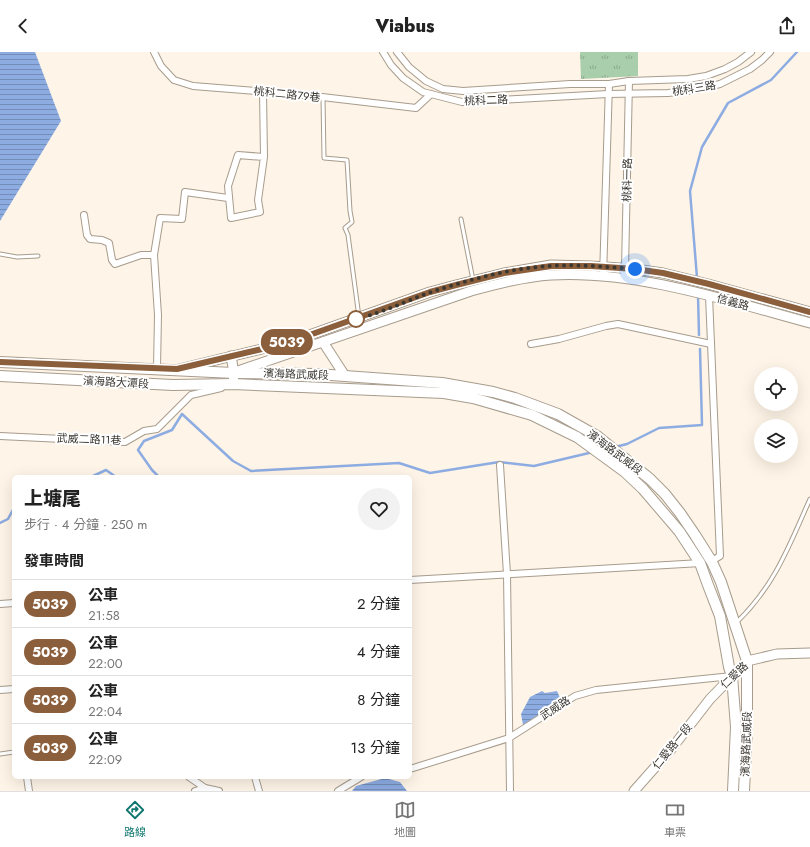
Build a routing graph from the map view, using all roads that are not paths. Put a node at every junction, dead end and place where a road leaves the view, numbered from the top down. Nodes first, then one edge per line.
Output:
1 (154, 52) edge
2 (383, 52) edge
3 (397, 52) edge
4 (751, 52) edge
5 (770, 52) edge
6 (629, 81) junction
7 (608, 84) junction
8 (263, 92) junction
9 (431, 94) junction
10 (608, 94) junction
11 (629, 94) junction
12 (323, 98) junction
13 (264, 157) junction
14 (228, 198) junction
15 (84, 215) dead end
16 (461, 219) dead end
17 (0, 254) edge
18 (154, 255) junction
19 (38, 256) dead end
20 (604, 267) junction
21 (625, 269) junction
22 (603, 277) junction
23 (624, 279) junction
24 (473, 280) junction
25 (476, 290) junction
26 (706, 295) junction
27 (810, 312) edge
28 (359, 318) junction
29 (810, 323) edge
30 (323, 342) junction
31 (531, 344) dead end
32 (711, 344) junction
33 (231, 356) junction
34 (0, 362) edge
35 (157, 368) junction
36 (177, 369) junction
37 (234, 372) junction
38 (0, 376) edge
39 (345, 376) junction
40 (232, 384) junction
41 (0, 436) edge
42 (500, 465) dead end
43 (810, 499) edge
44 (712, 562) junction
45 (700, 563) junction
46 (507, 574) junction
47 (412, 580) edge
48 (12, 603) edge
49 (0, 604) edge
50 (735, 623) junction
51 (810, 653) edge
52 (747, 661) junction
53 (732, 676) junction
54 (0, 690) edge
55 (12, 690) edge
56 (710, 699) joint
57 (509, 738) junction
58 (12, 752) edge
59 (0, 754) edge
60 (412, 768) edge
61 (27, 779) edge
62 (191, 779) edge
63 (256, 779) edge
64 (358, 779) edge
65 (205, 790) edge
66 (29, 791) edge
67 (195, 791) edge
68 (220, 791) edge
69 (259, 791) edge
70 (338, 791) edge
71 (510, 791) edge
72 (634, 791) edge
73 (733, 791) edge
74 (744, 791) edge

1 - 8 street, 桃科二路79巷
2 - 9 street, 桃科二路
3 - 7 street, 桃科二路
4 - 6 street, 桃科三路
5 - 11 street, 桃科三路
6 - 7 street, 桃科三路
6 - 11 street, 桃科一路
7 - 10 street, 桃科一路
8 - 12 street, 桃科二路79巷
8 - 13 street
9 - 10 street, 桃科二路
9 - 12 street, 桃科二路79巷
10 - 11 street, 桃科三路
10 - 20 street, 桃科一路
11 - 21 street, 桃科一路
12 - 28 lane
13 - 14 street
13 - 14 street
14 - 18 street
15 - 18 street
16 - 24 lane
17 - 19 lane
18 - 35 street
20 - 21 main road
20 - 22 street, 桃科一路
20 - 24 main road
21 - 23 street, 桃科一路
21 - 27 main road, 信義路
22 - 23 main road
22 - 25 main road
23 - 26 main road, 信義路
24 - 25 lane
24 - 28 main road
25 - 30 main road
26 - 29 main road, 信義路
26 - 32 street
28 - 33 main road
30 - 37 main road
30 - 39 main road
31 - 32 street
32 - 44 street
33 - 36 main road
33 - 37 main road
34 - 35 main road, 濱海路大潭段
35 - 36 main road, 濱海路大潭段
36 - 37 main road, 濱海路武威段
37 - 39 main road, 濱海路武威段
37 - 40 main road
38 - 40 main road, 濱海路大潭段
39 - 44 main road, 濱海路武威段
40 - 41 street, 武威二路11巷
40 - 45 main road, 濱海路武威段
42 - 46 street
43 - 50 lane
44 - 45 street
44 - 50 main road, 濱海路武威段
45 - 46 street
45 - 53 main road, 濱海路武威段
46 - 47 street
46 - 57 street
48 - 49 street
50 - 52 main road, 濱海路武威段
51 - 52 main road, 仁愛路
52 - 53 main road, 仁愛路
52 - 74 main road, 濱海路武威段
53 - 56 main road, 仁愛路
53 - 57 street, 武威路
53 - 73 main road, 濱海路武威段
54 - 55 street
56 - 72 main road, 仁愛路一段
57 - 60 street, 武威路
57 - 71 street
58 - 59 lane
61 - 66 street
62 - 65 street
63 - 69 street
64 - 70 street
65 - 67 street
65 - 68 street

